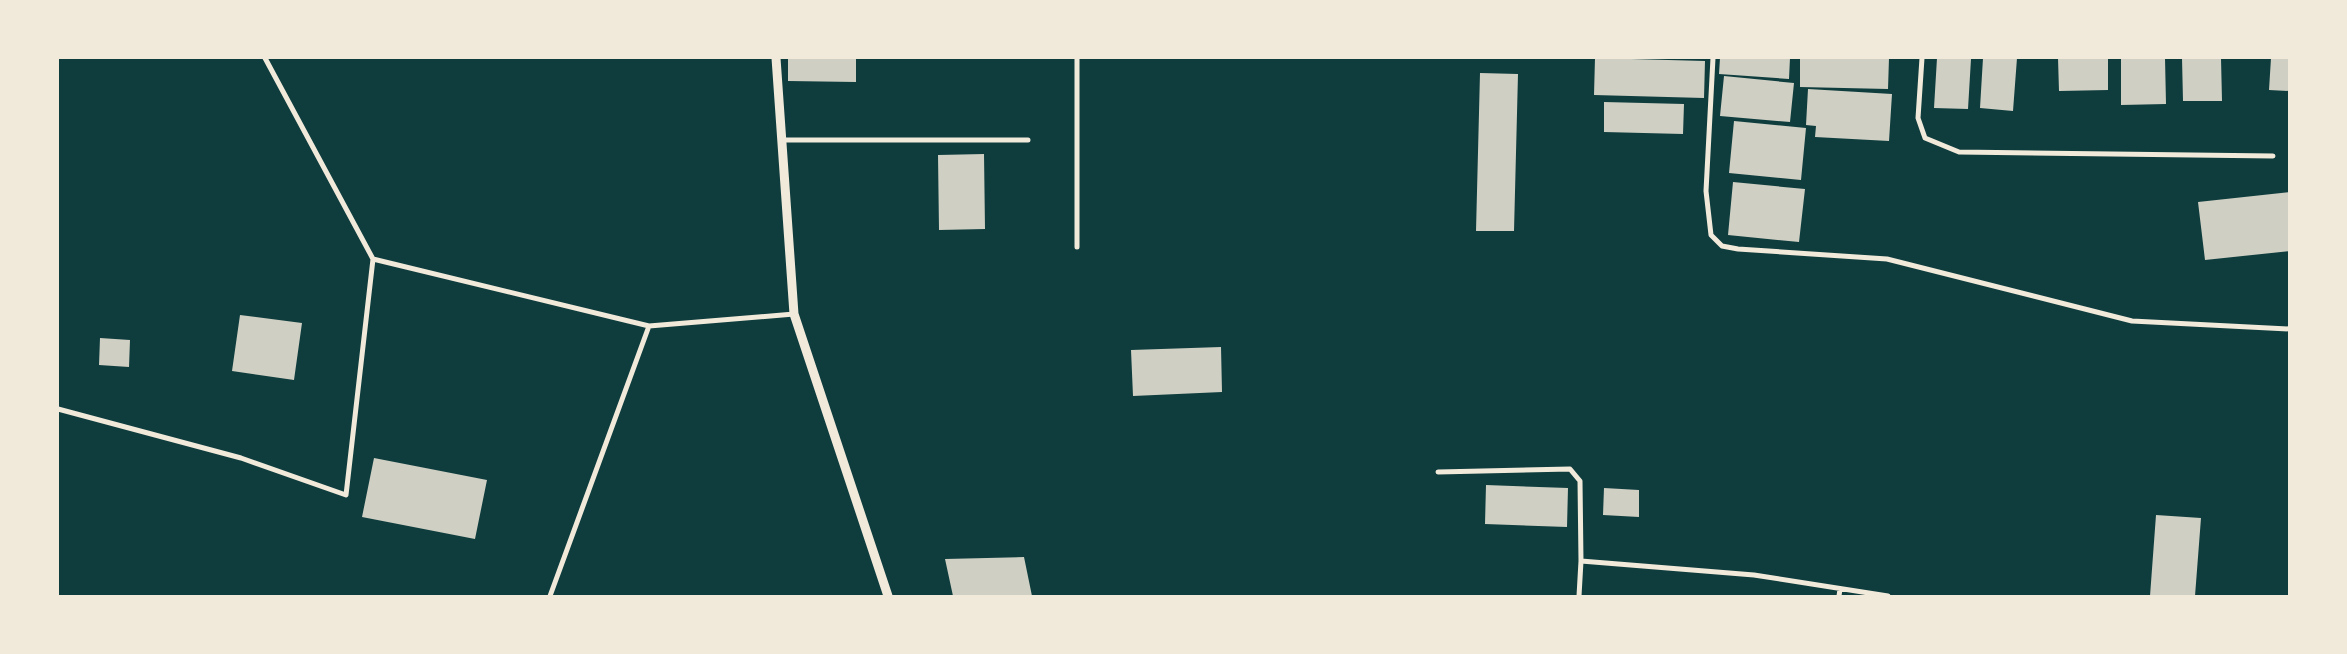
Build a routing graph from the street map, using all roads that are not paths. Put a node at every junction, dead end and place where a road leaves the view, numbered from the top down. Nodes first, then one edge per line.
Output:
1 (265, 58) edge
2 (776, 58) edge
3 (1078, 58) edge
4 (1713, 58) edge
5 (1922, 58) edge
6 (782, 140) junction
7 (1028, 140) dead end
8 (2273, 156) dead end
9 (1077, 247) dead end
10 (373, 258) junction
11 (794, 314) junction
12 (649, 326) junction
13 (2290, 329) edge
14 (58, 409) edge
15 (1438, 472) dead end
16 (1581, 561) junction
17 (1840, 589) junction
18 (550, 596) edge
19 (888, 596) edge
20 (1579, 596) edge
21 (1839, 596) edge
22 (1888, 596) edge

1 - 10 street
2 - 6 street
3 - 9 street
4 - 13 street
5 - 8 street
6 - 7 street
6 - 11 street
10 - 12 street
10 - 14 street
11 - 12 street
11 - 19 street
12 - 18 street
15 - 16 street
16 - 17 street
16 - 20 street
17 - 21 street
17 - 22 street

